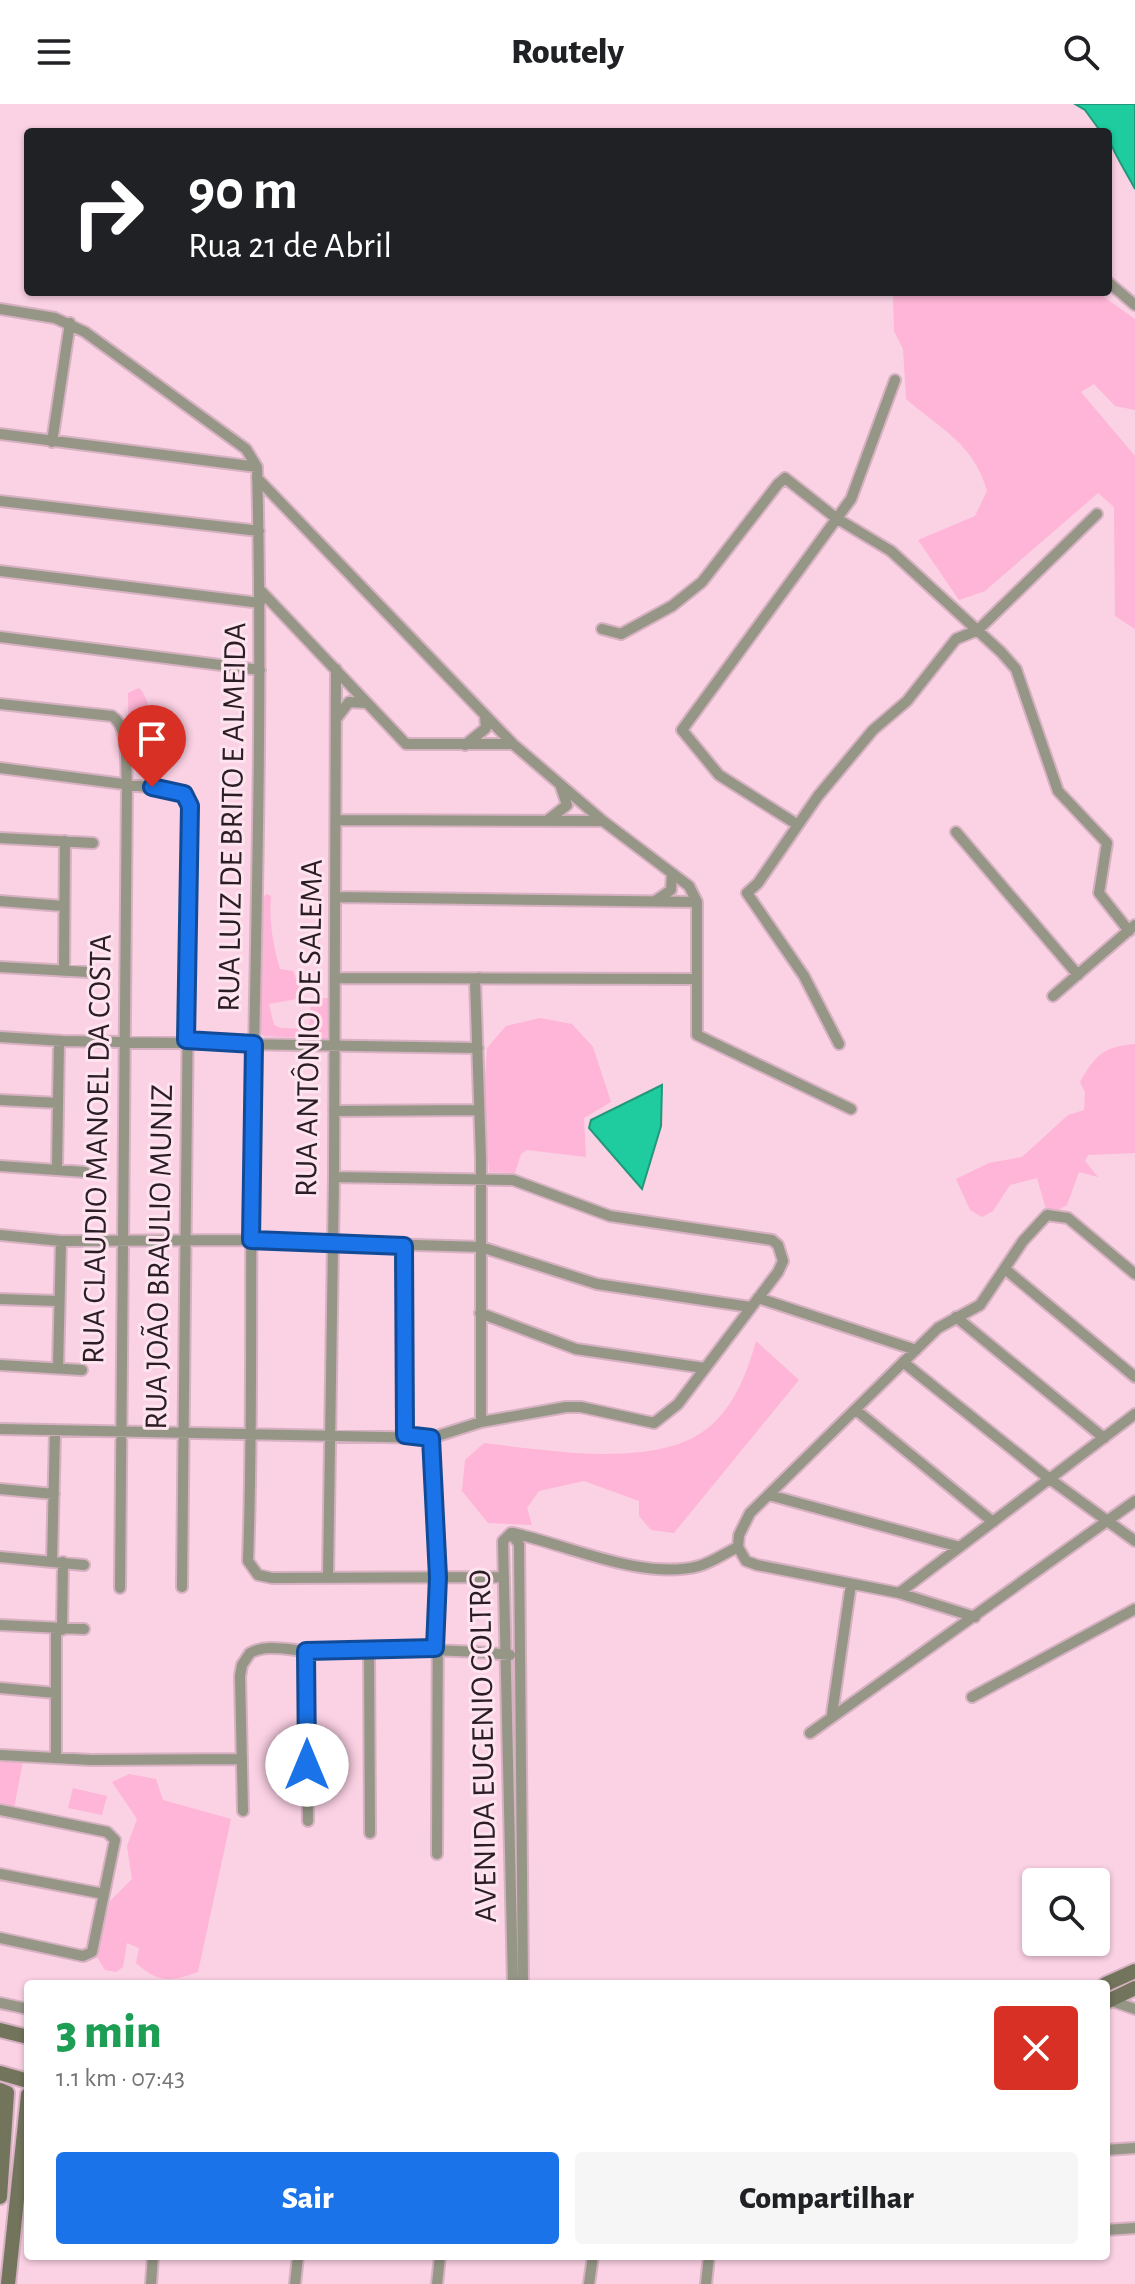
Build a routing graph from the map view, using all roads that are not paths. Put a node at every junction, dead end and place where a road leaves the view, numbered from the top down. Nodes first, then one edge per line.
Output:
1 (1112, 285) edge
2 (1135, 305) edge
3 (0, 309) edge
4 (70, 323) junction
5 (895, 380) dead end
6 (0, 434) edge
7 (52, 442) junction
8 (257, 472) junction
9 (0, 501) edge
10 (1097, 514) dead end
11 (838, 519) junction
12 (259, 531) junction
13 (0, 571) edge
14 (260, 590) junction
15 (260, 603) junction
16 (602, 629) dead end
17 (978, 630) junction
18 (0, 637) edge
19 (336, 669) junction
20 (260, 670) junction
21 (0, 704) edge
22 (368, 704) junction
23 (485, 715) junction
24 (336, 720) junction
25 (513, 744) junction
26 (465, 745) junction
27 (0, 768) edge
28 (127, 783) junction
29 (560, 785) junction
30 (337, 820) junction
31 (546, 821) junction
32 (603, 821) junction
33 (798, 825) junction
34 (956, 832) dead end
35 (0, 838) edge
36 (65, 841) junction
37 (93, 843) dead end
38 (672, 873) junction
39 (336, 897) junction
40 (0, 901) edge
41 (655, 901) junction
42 (697, 902) junction
43 (63, 906) junction
44 (1132, 928) edge
45 (0, 967) edge
46 (64, 971) junction
47 (88, 972) dead end
48 (1078, 975) junction
49 (335, 978) junction
50 (479, 978) junction
51 (696, 979) junction
52 (1053, 996) dead end
53 (0, 1037) edge
54 (186, 1040) junction
55 (59, 1041) junction
56 (124, 1042) junction
57 (254, 1044) junction
58 (839, 1044) dead end
59 (335, 1045) junction
60 (478, 1048) junction
61 (0, 1100) edge
62 (58, 1103) junction
63 (851, 1109) dead end
64 (478, 1110) junction
65 (334, 1111) junction
66 (0, 1166) edge
67 (57, 1168) junction
68 (85, 1172) dead end
69 (334, 1177) junction
70 (480, 1180) junction
71 (0, 1235) edge
72 (184, 1239) junction
73 (251, 1240) junction
74 (61, 1241) junction
75 (123, 1242) junction
76 (330, 1244) junction
77 (404, 1246) junction
78 (481, 1247) junction
79 (1005, 1269) junction
80 (1135, 1274) edge
81 (0, 1299) edge
82 (58, 1301) junction
83 (754, 1303) junction
84 (480, 1313) junction
85 (956, 1317) junction
86 (916, 1350) junction
87 (903, 1362) junction
88 (0, 1365) edge
89 (58, 1368) junction
90 (704, 1368) junction
91 (82, 1370) dead end
92 (1135, 1377) edge
93 (856, 1410) junction
94 (1135, 1414) edge
95 (481, 1422) junction
96 (0, 1429) edge
97 (55, 1432) junction
98 (118, 1433) junction
99 (182, 1433) junction
100 (405, 1435) junction
101 (252, 1436) junction
102 (331, 1436) junction
103 (431, 1438) junction
104 (1104, 1438) junction
105 (1047, 1477) junction
106 (0, 1489) edge
107 (54, 1494) junction
108 (769, 1495) junction
109 (1135, 1501) edge
110 (1109, 1520) junction
111 (993, 1522) junction
112 (511, 1533) junction
113 (1135, 1541) edge
114 (956, 1546) junction
115 (738, 1547) junction
116 (0, 1557) edge
117 (57, 1562) junction
118 (84, 1565) dead end
119 (438, 1577) junction
120 (504, 1577) junction
121 (328, 1578) junction
122 (851, 1584) junction
123 (182, 1587) dead end
124 (120, 1588) dead end
125 (899, 1593) junction
126 (1135, 1609) edge
127 (975, 1617) junction
128 (0, 1625) edge
129 (84, 1629) dead end
130 (59, 1630) junction
131 (435, 1648) junction
132 (369, 1649) junction
133 (306, 1651) junction
134 (505, 1654) junction
135 (519, 1657) junction
136 (0, 1688) edge
137 (56, 1693) junction
138 (972, 1697) dead end
139 (832, 1714) junction
140 (810, 1733) dead end
141 (0, 1755) edge
142 (56, 1758) junction
143 (242, 1759) junction
144 (509, 1790) junction
145 (521, 1790) junction
146 (0, 1810) edge
147 (243, 1811) dead end
148 (308, 1821) dead end
149 (370, 1833) dead end
150 (437, 1854) dead end
151 (0, 1874) edge
152 (104, 1894) junction
153 (517, 1920) junction
154 (0, 1938) edge
155 (1135, 1971) edge
156 (513, 1980) edge
157 (523, 1980) edge
158 (1110, 1982) edge
159 (1135, 1988) edge
160 (1110, 2000) edge
161 (1110, 2002) edge
162 (0, 2003) edge
163 (24, 2008) edge
164 (1135, 2009) edge
165 (0, 2030) edge
166 (24, 2036) edge
167 (0, 2073) edge
168 (24, 2080) edge
169 (0, 2090) edge
170 (24, 2134) edge
171 (1135, 2148) edge
172 (1110, 2150) edge
173 (0, 2194) edge
174 (1135, 2228) edge
175 (1110, 2230) edge
176 (153, 2260) edge
177 (298, 2260) edge
178 (440, 2260) edge
179 (592, 2260) edge
180 (709, 2260) edge
181 (8, 2284) edge
182 (151, 2284) edge
183 (295, 2284) edge
184 (437, 2284) edge
185 (589, 2284) edge
186 (706, 2284) edge

1 - 2 street
3 - 4 street
4 - 7 street
4 - 8 street
5 - 11 street
6 - 7 street
7 - 8 street
8 - 12 street, RUA LUIZ DE BRITO E ALMEIDA
8 - 23 street
9 - 12 street
10 - 17 street
11 - 16 street
11 - 17 street
11 - 33 street
12 - 14 street, RUA LUIZ DE BRITO E ALMEIDA
13 - 15 street
14 - 15 street, RUA LUIZ DE BRITO E ALMEIDA
14 - 19 street
15 - 20 street, RUA LUIZ DE BRITO E ALMEIDA
17 - 33 street
17 - 44 street
18 - 20 street
19 - 22 street
19 - 24 street, RUA ANTÔNIO DE SALEMA
20 - 57 street, RUA LUIZ DE BRITO E ALMEIDA
21 - 28 street, RUA CLAUDIO MANOEL DA COSTA
22 - 24 street
22 - 26 street
23 - 25 street
23 - 26 street
24 - 30 street, RUA ANTÔNIO DE SALEMA
25 - 26 street
25 - 29 street
27 - 28 street
28 - 54 street, RUA JOÃO BRAULIO MUNIZ
28 - 56 street, RUA CLAUDIO MANOEL DA COSTA
29 - 31 street
29 - 32 street
30 - 31 street
30 - 39 street, RUA ANTÔNIO DE SALEMA
31 - 32 street
32 - 38 street
33 - 58 street
34 - 48 street
35 - 36 street
36 - 37 street
36 - 43 street
38 - 41 street
38 - 42 street
39 - 41 street
39 - 49 street, RUA ANTÔNIO DE SALEMA
40 - 43 street
41 - 42 street
42 - 51 street
43 - 46 street
44 - 48 street
45 - 46 street
46 - 47 street
48 - 52 street
49 - 50 street
49 - 59 street, RUA ANTÔNIO DE SALEMA
50 - 51 street
50 - 60 street
51 - 63 street
53 - 55 street
54 - 56 street
54 - 57 street
54 - 72 street, RUA JOÃO BRAULIO MUNIZ
55 - 56 street
55 - 62 street
56 - 75 street, RUA CLAUDIO MANOEL DA COSTA
57 - 59 street
57 - 73 street, RUA LUIZ DE BRITO E ALMEIDA
59 - 60 street
59 - 65 street, RUA ANTÔNIO DE SALEMA
60 - 64 street
61 - 62 street
62 - 67 street
64 - 65 street
64 - 70 street
65 - 69 street, RUA ANTÔNIO DE SALEMA
66 - 67 street
67 - 68 street
69 - 70 street
69 - 76 street, RUA ANTÔNIO DE SALEMA
70 - 78 street
70 - 83 street
71 - 74 street
72 - 73 street
72 - 75 street
72 - 99 street, RUA JOÃO BRAULIO MUNIZ
73 - 76 street
73 - 101 street, RUA LUIZ DE BRITO E ALMEIDA
74 - 75 street
74 - 82 street
75 - 98 street, RUA CLAUDIO MANOEL DA COSTA
76 - 77 street
76 - 102 street, RUA ANTÔNIO DE SALEMA
77 - 78 street
77 - 100 street
78 - 83 street
78 - 84 street
79 - 80 street
79 - 85 street
79 - 92 street
81 - 82 street
82 - 89 street
83 - 86 street
83 - 90 street
84 - 90 street
84 - 95 street
85 - 86 street
85 - 104 street
86 - 87 street
87 - 93 street
87 - 105 street
88 - 89 street
89 - 91 street
90 - 95 street
93 - 108 street
93 - 111 street
94 - 104 street
95 - 103 street
96 - 97 street
97 - 98 street
97 - 107 street
98 - 99 street
98 - 124 street, RUA CLAUDIO MANOEL DA COSTA
99 - 101 street
99 - 123 street, RUA JOÃO BRAULIO MUNIZ
100 - 102 street
100 - 103 street
101 - 102 street
101 - 121 street, RUA LUIZ DE BRITO E ALMEIDA
102 - 121 street, RUA ANTÔNIO DE SALEMA
103 - 119 street
104 - 105 street
105 - 110 street
105 - 111 street
106 - 107 street
107 - 117 street
108 - 114 street
108 - 115 street
109 - 110 street
110 - 113 street
110 - 127 street
111 - 114 street
112 - 115 street
112 - 120 street, AVENIDA EUGENIO COLTRO
112 - 135 street, AVENIDA EUGENIO COLTRO
114 - 125 street
115 - 122 street
116 - 117 street
117 - 118 street
117 - 130 street
119 - 120 street
119 - 121 street
119 - 131 street
120 - 134 street, AVENIDA EUGENIO COLTRO
122 - 125 street
122 - 139 street
125 - 127 street
126 - 138 street
127 - 139 street
128 - 130 street
129 - 130 street
130 - 137 street
131 - 132 street
131 - 134 street
131 - 150 street
132 - 133 street
132 - 149 street
133 - 143 street
133 - 148 street
134 - 135 street
134 - 144 street, AVENIDA EUGENIO COLTRO
135 - 145 street, AVENIDA EUGENIO COLTRO
136 - 137 street
137 - 142 street
139 - 140 street
141 - 142 street
142 - 143 street
143 - 147 street
144 - 145 street
144 - 153 street, AVENIDA EUGENIO COLTRO
145 - 153 street, AVENIDA EUGENIO COLTRO
146 - 152 street
151 - 152 street
152 - 154 street
153 - 156 street, AVENIDA EUGENIO COLTRO
153 - 157 street, AVENIDA EUGENIO COLTRO
155 - 158 street
159 - 160 street
161 - 164 street
162 - 163 street
165 - 166 street
167 - 168 street
169 - 173 street
170 - 181 street
171 - 172 street
174 - 175 street
176 - 182 street
177 - 183 street
178 - 184 street
179 - 185 street
180 - 186 street

